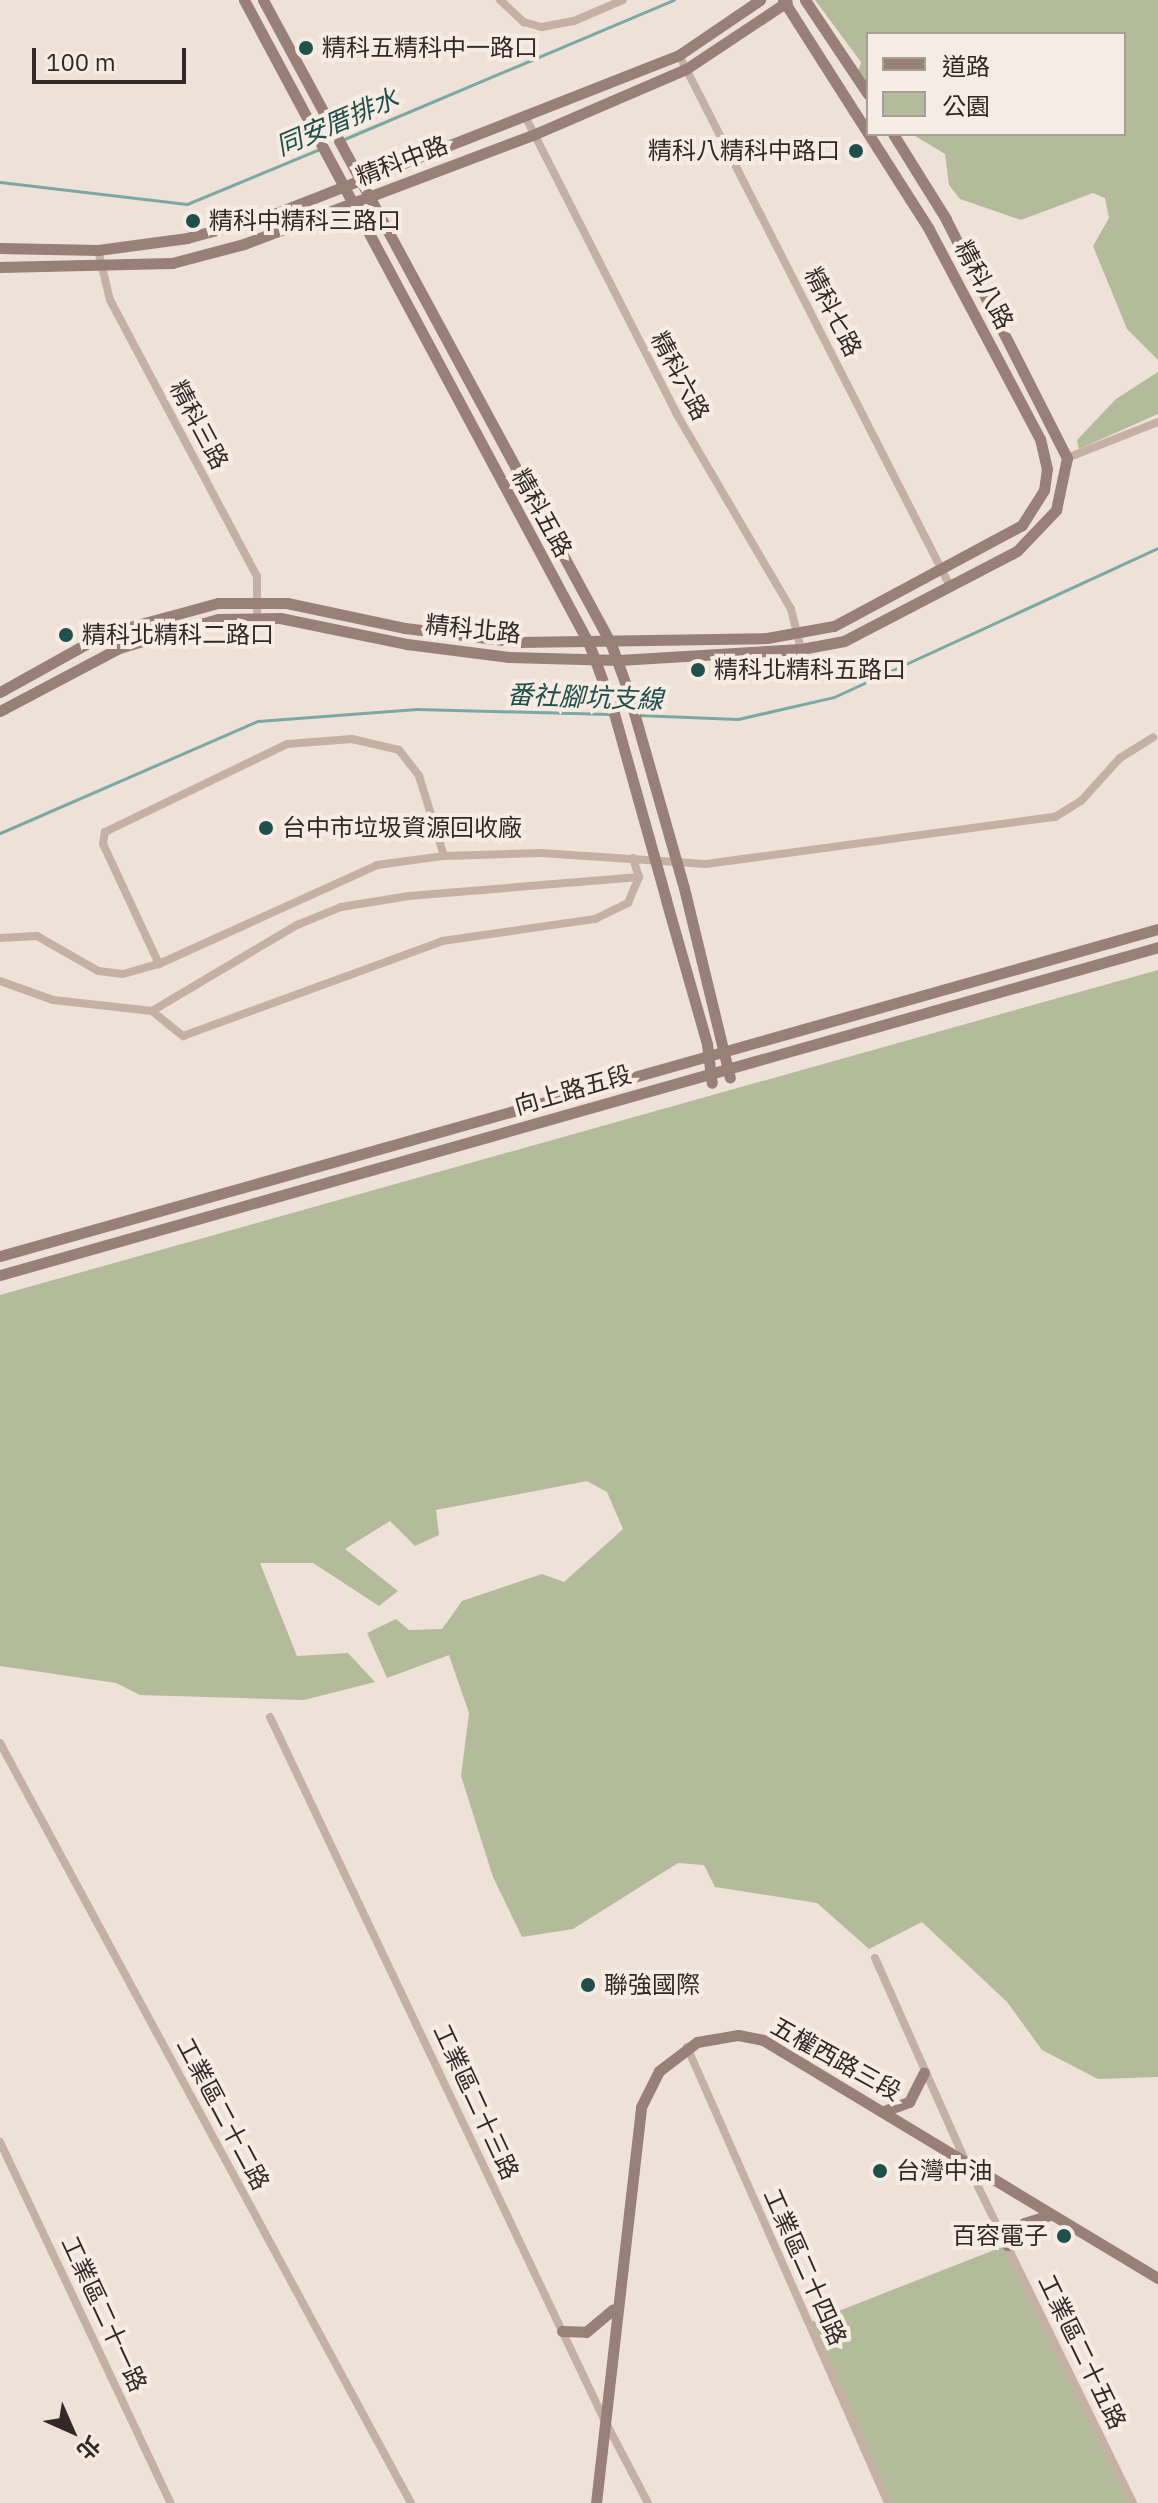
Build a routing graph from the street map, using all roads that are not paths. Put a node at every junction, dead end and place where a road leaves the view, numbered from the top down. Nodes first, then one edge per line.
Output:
1 (244, 0) edge
2 (263, 0) edge
3 (500, 0) edge
4 (623, 0) edge
5 (760, 0) edge
6 (805, 0) edge
7 (785, 2) edge
8 (679, 55) junction
9 (686, 69) junction
10 (866, 91) edge
11 (526, 118) junction
12 (866, 130) edge
13 (535, 134) junction
14 (870, 136) edge
15 (894, 136) edge
16 (364, 181) junction
17 (344, 187) junction
18 (372, 197) junction
19 (351, 203) junction
20 (0, 248) edge
21 (98, 250) junction
22 (0, 267) edge
23 (101, 267) junction
24 (1158, 422) edge
25 (1067, 458) junction
26 (942, 570) junction
27 (951, 588) junction
28 (258, 603) junction
29 (257, 619) junction
30 (794, 632) junction
31 (589, 644) junction
32 (611, 644) junction
33 (801, 649) junction
34 (595, 660) junction
35 (619, 660) junction
36 (0, 692) edge
37 (0, 711) edge
38 (1153, 737) dead end
39 (444, 856) junction
40 (633, 858) junction
41 (639, 877) junction
42 (1158, 929) edge
43 (0, 938) edge
44 (1158, 947) edge
45 (159, 964) junction
46 (0, 981) edge
47 (152, 1011) junction
48 (725, 1051) junction
49 (709, 1055) junction
50 (728, 1074) junction
51 (711, 1078) junction
52 (0, 1256) edge
53 (0, 1275) edge
54 (270, 1717) dead end
55 (0, 1743) edge
56 (875, 1958) dead end
57 (687, 2047) junction
58 (924, 2073) junction
59 (884, 2111) junction
60 (0, 2142) edge
61 (965, 2160) junction
62 (1050, 2215) junction
63 (1007, 2245) junction
64 (1158, 2278) edge
65 (616, 2305) junction
66 (562, 2331) junction
67 (604, 2419) junction
68 (171, 2503) edge
69 (411, 2503) edge
70 (596, 2503) edge
71 (648, 2503) edge
72 (888, 2503) edge
73 (1133, 2503) edge

1 - 17 street, 精科五路
2 - 16 street, 精科五路
3 - 4 street
5 - 8 street, 精科中路
6 - 10 street
7 - 9 street, 精科中路
7 - 12 street, 精科八路
8 - 9 street, 精科七路
8 - 11 street, 精科中路
9 - 13 street, 精科中路
9 - 26 street, 精科七路
11 - 13 street, 精科六路
11 - 16 street, 精科中路
13 - 18 street, 精科中路
13 - 30 street, 精科六路
14 - 26 street, 精科八路
15 - 25 street, 精科八路
16 - 17 street, 精科中路
16 - 18 street, 精科五路
17 - 19 street, 精科五路
17 - 21 street, 精科中路
18 - 19 street, 精科中路
18 - 32 street, 精科五路
19 - 23 street, 精科中路
19 - 31 street, 精科五路
20 - 21 street, 精科中路
21 - 23 street, 精科三路
22 - 23 street, 精科中路
23 - 28 street, 精科三路
24 - 25 street
25 - 27 street
26 - 27 street, 精科七路
26 - 30 street, 精科北路
27 - 33 street, 精科北路
28 - 29 street, 精科三路
28 - 31 street, 精科北路
28 - 36 street, 精科北路
29 - 34 street, 精科北路
29 - 37 street, 精科北路
30 - 32 street, 精科北路
30 - 33 street, 精科六路
31 - 32 street, 精科北路
31 - 34 street, 精科五路
32 - 35 street, 精科五路
33 - 35 street, 精科北路
34 - 35 street, 精科北路
34 - 49 street, 精科五路, bridge
35 - 48 street, 精科五路, bridge
38 - 40 street
39 - 40 street
39 - 45 street
39 - 45 street
40 - 41 street
41 - 47 street
41 - 47 street
42 - 48 street, 向上路五段
43 - 45 street
44 - 50 street, 向上路五段
46 - 47 street
48 - 49 street, 向上路五段
48 - 50 street, 精科五路
49 - 51 street, 精科五路
49 - 52 street, 向上路五段
50 - 51 street, 向上路五段
51 - 53 street, 向上路五段
54 - 66 street, 工業區二十三路
55 - 69 street, 工業區二十二路
56 - 58 street, 工業區二十五路
57 - 59 street, 五權西路三段
57 - 65 street, 五權西路三段
57 - 72 street, 工業區二十四路
58 - 59 street
58 - 61 street, 工業區二十五路
59 - 61 street, 五權西路三段
60 - 68 street, 工業區二十一路
61 - 62 street, 五權西路三段
61 - 63 street, 工業區二十五路
62 - 63 street
62 - 64 street, 五權西路三段
63 - 73 street, 工業區二十五路
65 - 66 street
65 - 67 street, 五權西路三段
66 - 67 street, 工業區二十三路
67 - 70 street, 五權西路三段
67 - 71 street, 工業區二十三路

